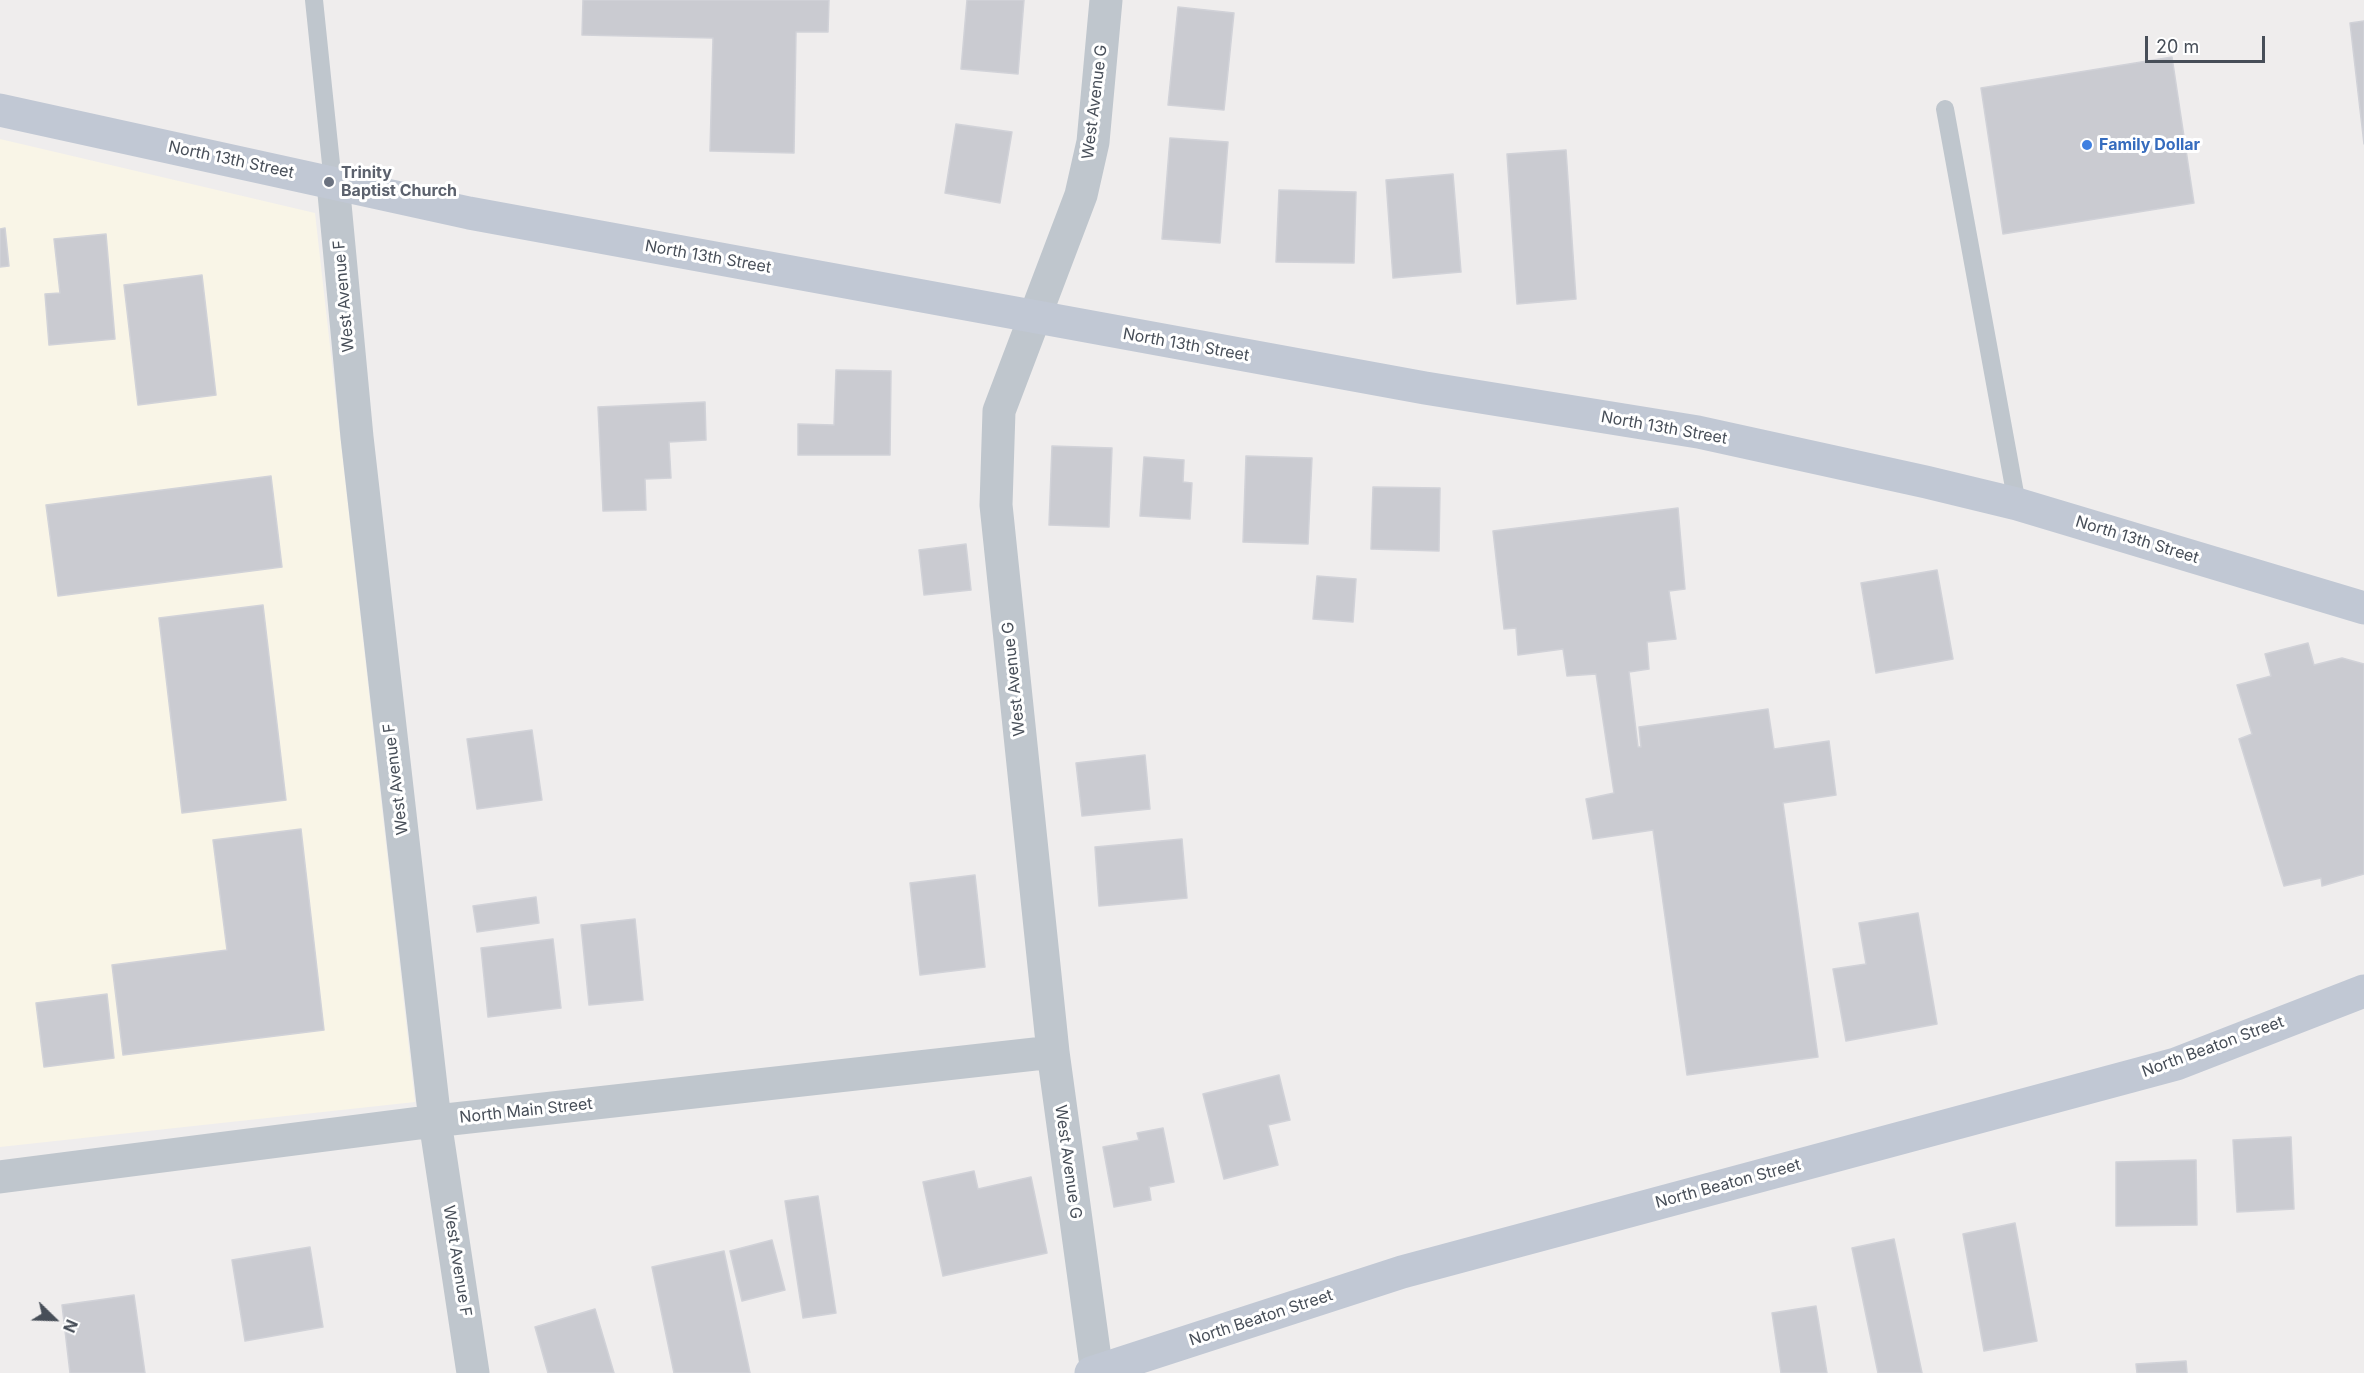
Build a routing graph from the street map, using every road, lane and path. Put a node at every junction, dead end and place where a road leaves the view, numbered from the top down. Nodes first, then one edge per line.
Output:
1 (314, 0) edge
2 (1106, 0) edge
3 (1945, 109) dead end
4 (0, 110) edge
5 (333, 183) junction
6 (1034, 317) junction
7 (2017, 504) junction
8 (2364, 608) edge
9 (2364, 992) edge
10 (1053, 1052) junction
11 (435, 1121) junction
12 (0, 1177) edge
13 (1095, 1372) edge
14 (474, 1373) edge

1 - 5 lane
2 - 6 street, West Avenue G
3 - 7 lane
4 - 5 street, North 13th Street
5 - 6 street, North 13th Street
5 - 11 street, West Avenue F
6 - 7 street, North 13th Street
6 - 10 street, West Avenue G
7 - 8 street, North 13th Street
9 - 13 street, North Beaton Street
10 - 11 street, North Main Street
10 - 13 street, West Avenue G
11 - 12 street, North Main Street
11 - 14 street, West Avenue F

